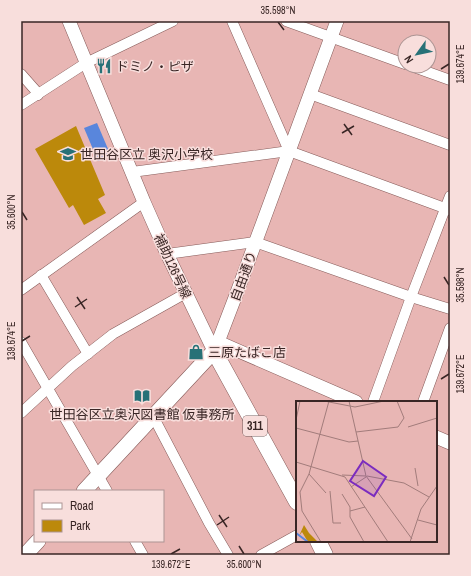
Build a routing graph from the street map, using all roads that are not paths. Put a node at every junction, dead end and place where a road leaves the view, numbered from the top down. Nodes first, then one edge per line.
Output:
1 (69, 21) edge
2 (173, 21) edge
3 (232, 21) edge
4 (286, 21) edge
5 (337, 21) edge
6 (331, 37) junction
7 (397, 61) edge
8 (86, 63) junction
9 (21, 74) edge
10 (433, 74) edge
11 (450, 80) edge
12 (310, 94) junction
13 (38, 95) junction
14 (21, 105) edge
15 (450, 145) edge
16 (289, 151) junction
17 (132, 172) junction
18 (450, 196) edge
19 (144, 202) junction
20 (448, 210) edge
21 (255, 242) junction
22 (167, 254) junction
23 (41, 275) junction
24 (21, 290) edge
25 (186, 293) junction
26 (411, 297) junction
27 (450, 309) edge
28 (450, 328) edge
29 (21, 342) edge
30 (216, 346) junction
31 (88, 354) junction
32 (48, 388) junction
33 (354, 401) edge
34 (373, 401) edge
35 (423, 401) edge
36 (21, 413) edge
37 (153, 416) junction
38 (437, 436) edge
39 (450, 443) edge
40 (99, 475) junction
41 (85, 490) edge
42 (106, 490) edge
43 (296, 500) edge
44 (296, 536) edge
45 (37, 542) edge
46 (136, 542) edge
47 (319, 542) edge
48 (24, 555) edge
49 (143, 555) edge
50 (228, 555) edge
51 (261, 555) edge
52 (326, 555) edge

1 - 8 street, 補助126号線
2 - 8 street
3 - 16 street
4 - 6 street
5 - 6 street, 自由通り
6 - 7 street
6 - 12 street, 自由通り
8 - 13 street
8 - 17 street, 補助126号線
9 - 13 street
10 - 11 street
12 - 15 street
12 - 16 street, 自由通り
13 - 14 street
16 - 17 street
16 - 20 street
16 - 21 street, 自由通り
17 - 19 street, 補助126号線
18 - 20 street
19 - 22 street, 補助126号線
19 - 23 street
20 - 26 street
21 - 22 street
21 - 26 street
21 - 30 street, 自由通り
22 - 25 street, 補助126号線
23 - 24 street
23 - 31 street
25 - 30 street, 補助126号線
25 - 31 street
26 - 27 street
26 - 34 street
28 - 35 street
29 - 32 street
30 - 33 street
30 - 37 main road, 自由通り
30 - 43 main road, 補助126号線 / 311
31 - 32 street
32 - 36 street
32 - 40 street
37 - 40 main road, 自由通り
37 - 50 street
38 - 39 street
40 - 41 main road, 自由通り
40 - 42 street
44 - 51 street
45 - 48 main road
46 - 49 street
47 - 52 main road

